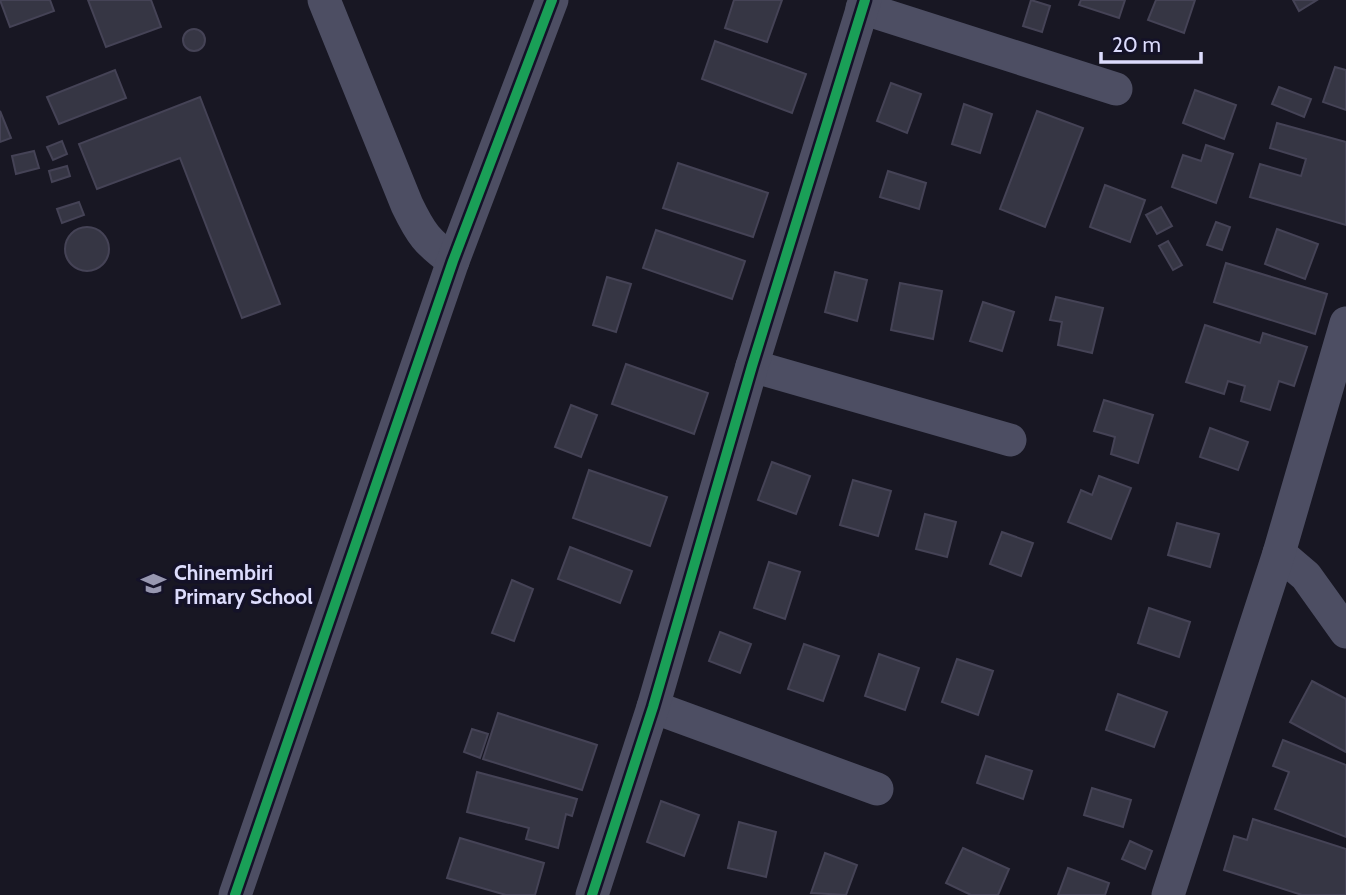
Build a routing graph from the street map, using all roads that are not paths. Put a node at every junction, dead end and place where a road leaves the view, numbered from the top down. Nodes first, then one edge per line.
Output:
1 (324, 0) edge
2 (552, 0) edge
3 (863, 4) edge
4 (1116, 89) dead end
5 (453, 261) junction
6 (1346, 323) edge
7 (752, 366) junction
8 (1010, 440) dead end
9 (1279, 552) junction
10 (1346, 632) edge
11 (653, 707) junction
12 (877, 789) dead end
13 (1178, 892) edge
14 (235, 895) edge
15 (592, 895) edge

1 - 5 street
2 - 5 street
3 - 4 street
3 - 7 street
5 - 14 street
6 - 9 street
7 - 8 street
7 - 11 street
9 - 10 street
9 - 13 street
11 - 12 street
11 - 15 street

